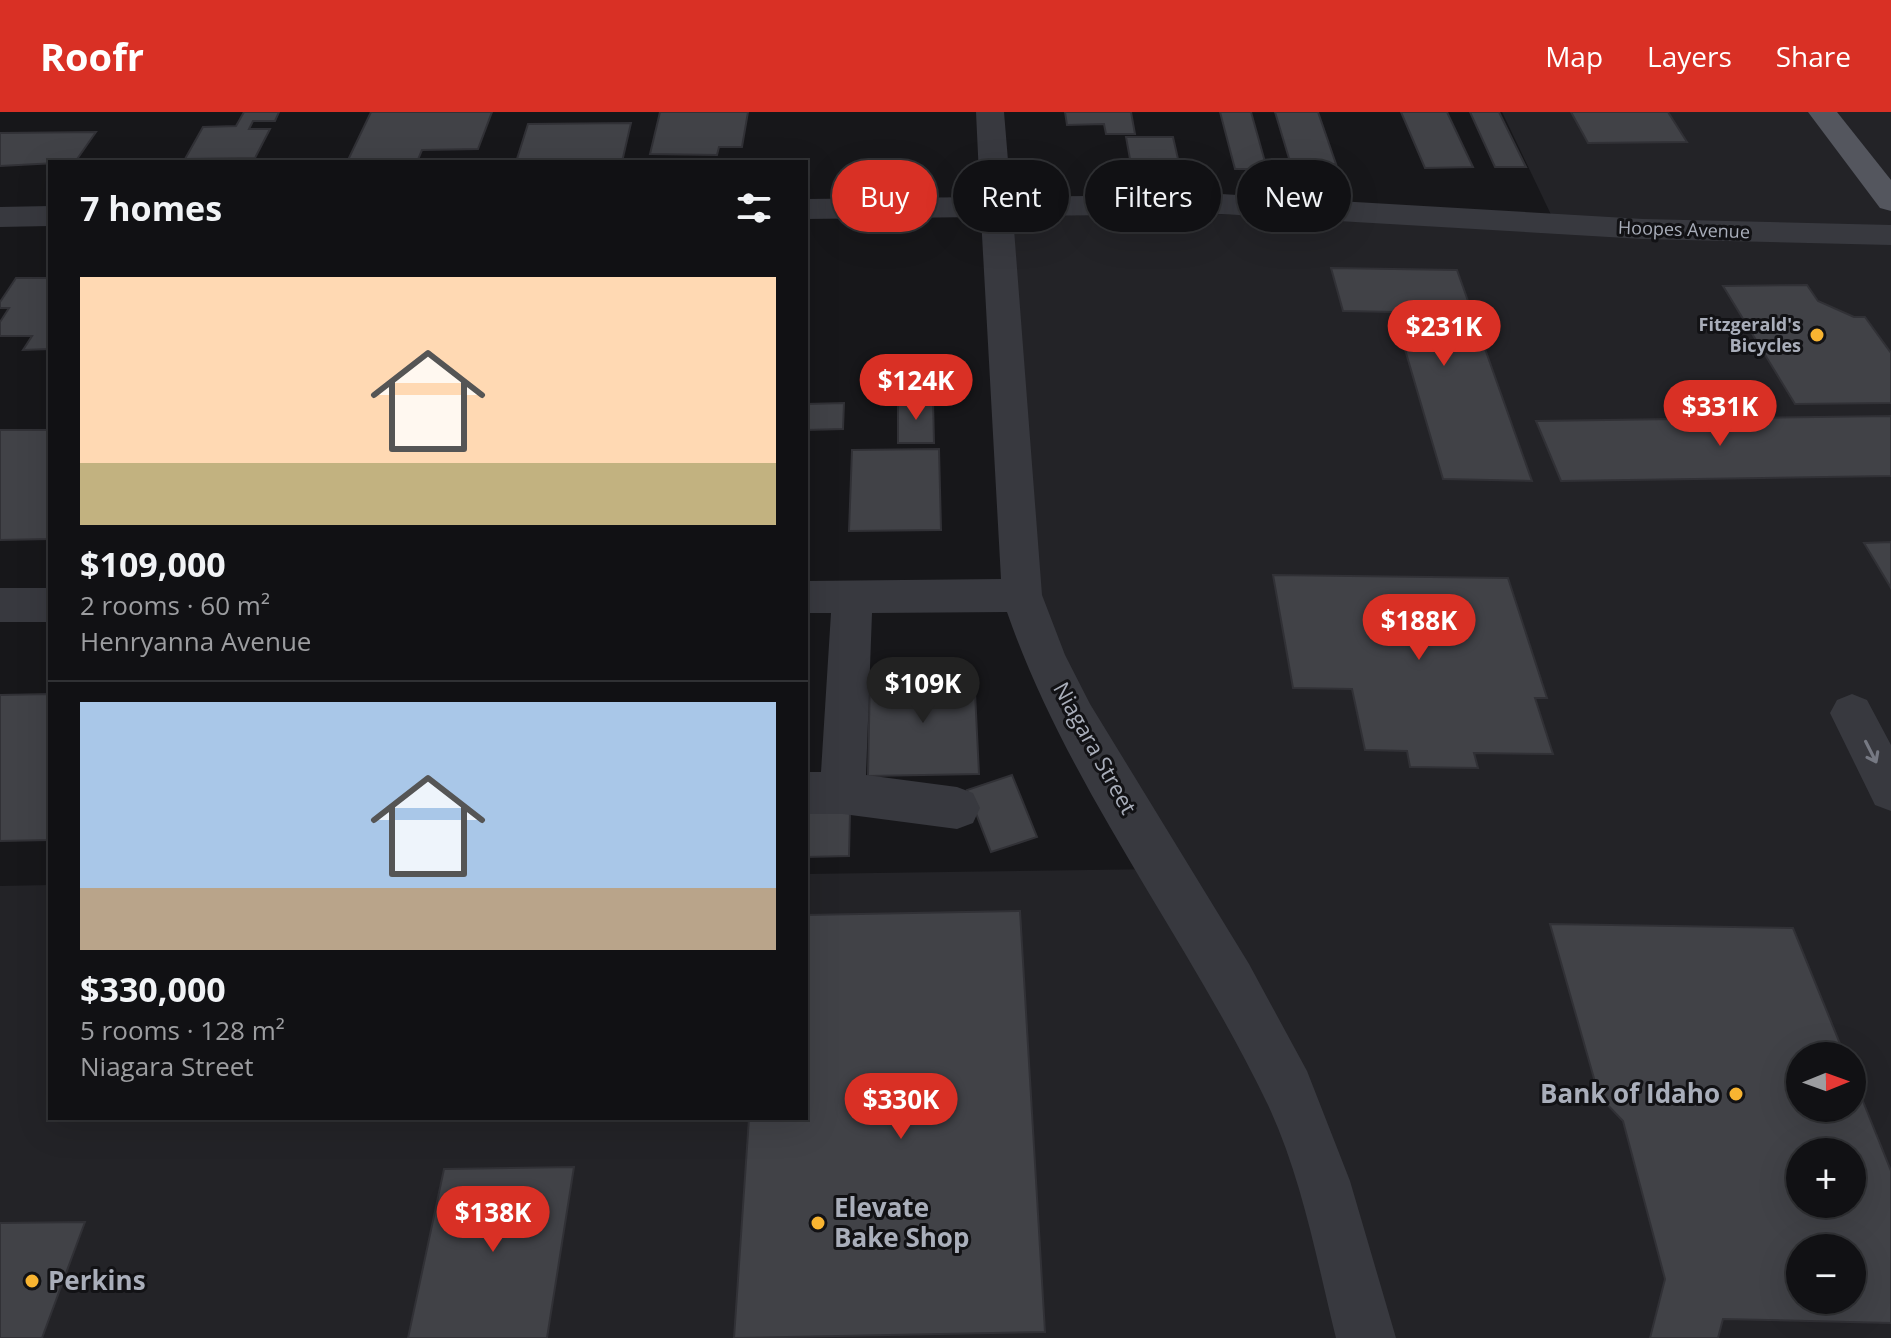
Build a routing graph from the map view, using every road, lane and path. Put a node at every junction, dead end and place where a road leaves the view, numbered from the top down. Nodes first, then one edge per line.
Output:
1 (990, 112) edge
2 (1822, 112) edge
3 (993, 160) edge
4 (1891, 201) edge
5 (1069, 207) edge
6 (953, 208) edge
7 (808, 209) edge
8 (48, 216) edge
9 (0, 217) edge
10 (998, 232) edge
11 (1891, 235) edge
12 (1022, 595) junction
13 (808, 597) edge
14 (852, 597) junction
15 (0, 605) edge
16 (48, 605) edge
17 (1852, 713) dead end
18 (1891, 791) edge
19 (824, 793) edge
20 (957, 808) dead end
21 (1366, 1338) edge

1 - 3 street, Niagara Street
2 - 4 main road
5 - 11 street, Hoopes Avenue
6 - 7 street, Hoopes Avenue
8 - 9 street
10 - 12 street, Niagara Street
12 - 14 street
12 - 21 street, Niagara Street
13 - 14 street
14 - 19 street
15 - 16 street
17 -> 18 street
19 - 20 street

